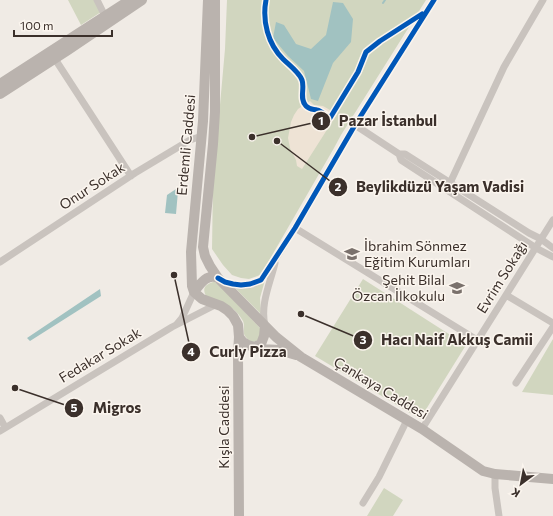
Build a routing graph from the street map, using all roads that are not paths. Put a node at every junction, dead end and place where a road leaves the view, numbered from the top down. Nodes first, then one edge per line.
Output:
1 (97, 0) edge
2 (130, 0) edge
3 (142, 0) edge
4 (208, 0) edge
5 (215, 0) edge
6 (434, 0) edge
7 (543, 0) edge
8 (107, 20) junction
9 (52, 55) junction
10 (0, 84) edge
11 (0, 94) edge
12 (355, 125) junction
13 (202, 136) junction
14 (399, 154) junction
15 (131, 176) junction
16 (450, 183) junction
17 (553, 220) edge
18 (295, 228) junction
19 (541, 239) junction
20 (536, 248) junction
21 (553, 248) edge
22 (277, 257) junction
23 (553, 258) edge
24 (0, 262) edge
25 (218, 278) junction
26 (194, 292) junction
27 (506, 295) junction
28 (216, 304) junction
29 (553, 322) edge
30 (265, 326) junction
31 (172, 327) junction
32 (553, 327) edge
33 (239, 337) junction
34 (477, 340) junction
35 (254, 347) junction
36 (301, 357) junction
37 (516, 382) dead end
38 (0, 418) edge
39 (407, 420) junction
40 (422, 428) junction
41 (3, 429) edge
42 (495, 474) junction
43 (553, 479) edge
44 (363, 503) dead end
45 (238, 516) edge
46 (499, 516) edge

1 - 8 street
2 - 8 main road
3 - 8 main road
4 - 13 main road, Erdemli Caddesi
5 - 25 main road, Erdemli Caddesi
6 - 12 street
7 - 16 street
8 - 9 main road
9 - 10 main road
9 - 11 main road
9 - 15 street
12 - 14 street
12 - 18 street
13 - 15 street, Onur Sokak
13 - 26 main road, Erdemli Caddesi
14 - 16 street
14 - 20 street
15 - 24 street, Onur Sokak
16 - 19 street
17 - 19 street, Evrim Sokağı
18 - 22 street
18 - 34 street
19 - 20 street, Evrim Sokağı
19 - 21 street
20 - 23 street
20 - 27 street, Evrim Sokağı
22 - 25 street
22 - 30 street
25 - 26 main road
25 - 30 main road, Çankaya Caddesi
26 - 28 main road, Kışla Caddesi
26 - 31 street
27 - 29 street
27 - 34 street, Evrim Sokağı
28 - 31 street
28 - 33 main road, Kışla Caddesi
30 - 35 main road
30 - 36 main road, Çankaya Caddesi
31 - 41 street, Fedakar Sokak
32 - 37 street
33 - 35 main road
33 - 45 main road, Kışla Caddesi
34 - 40 street, Evrim Sokağı
35 - 36 main road
36 - 39 main road, Çankaya Caddesi
38 - 41 street
39 - 40 main road, Çankaya Caddesi
39 - 44 street
40 - 42 main road, Çankaya Caddesi
42 - 43 main road, Çankaya Caddesi
42 - 46 street

